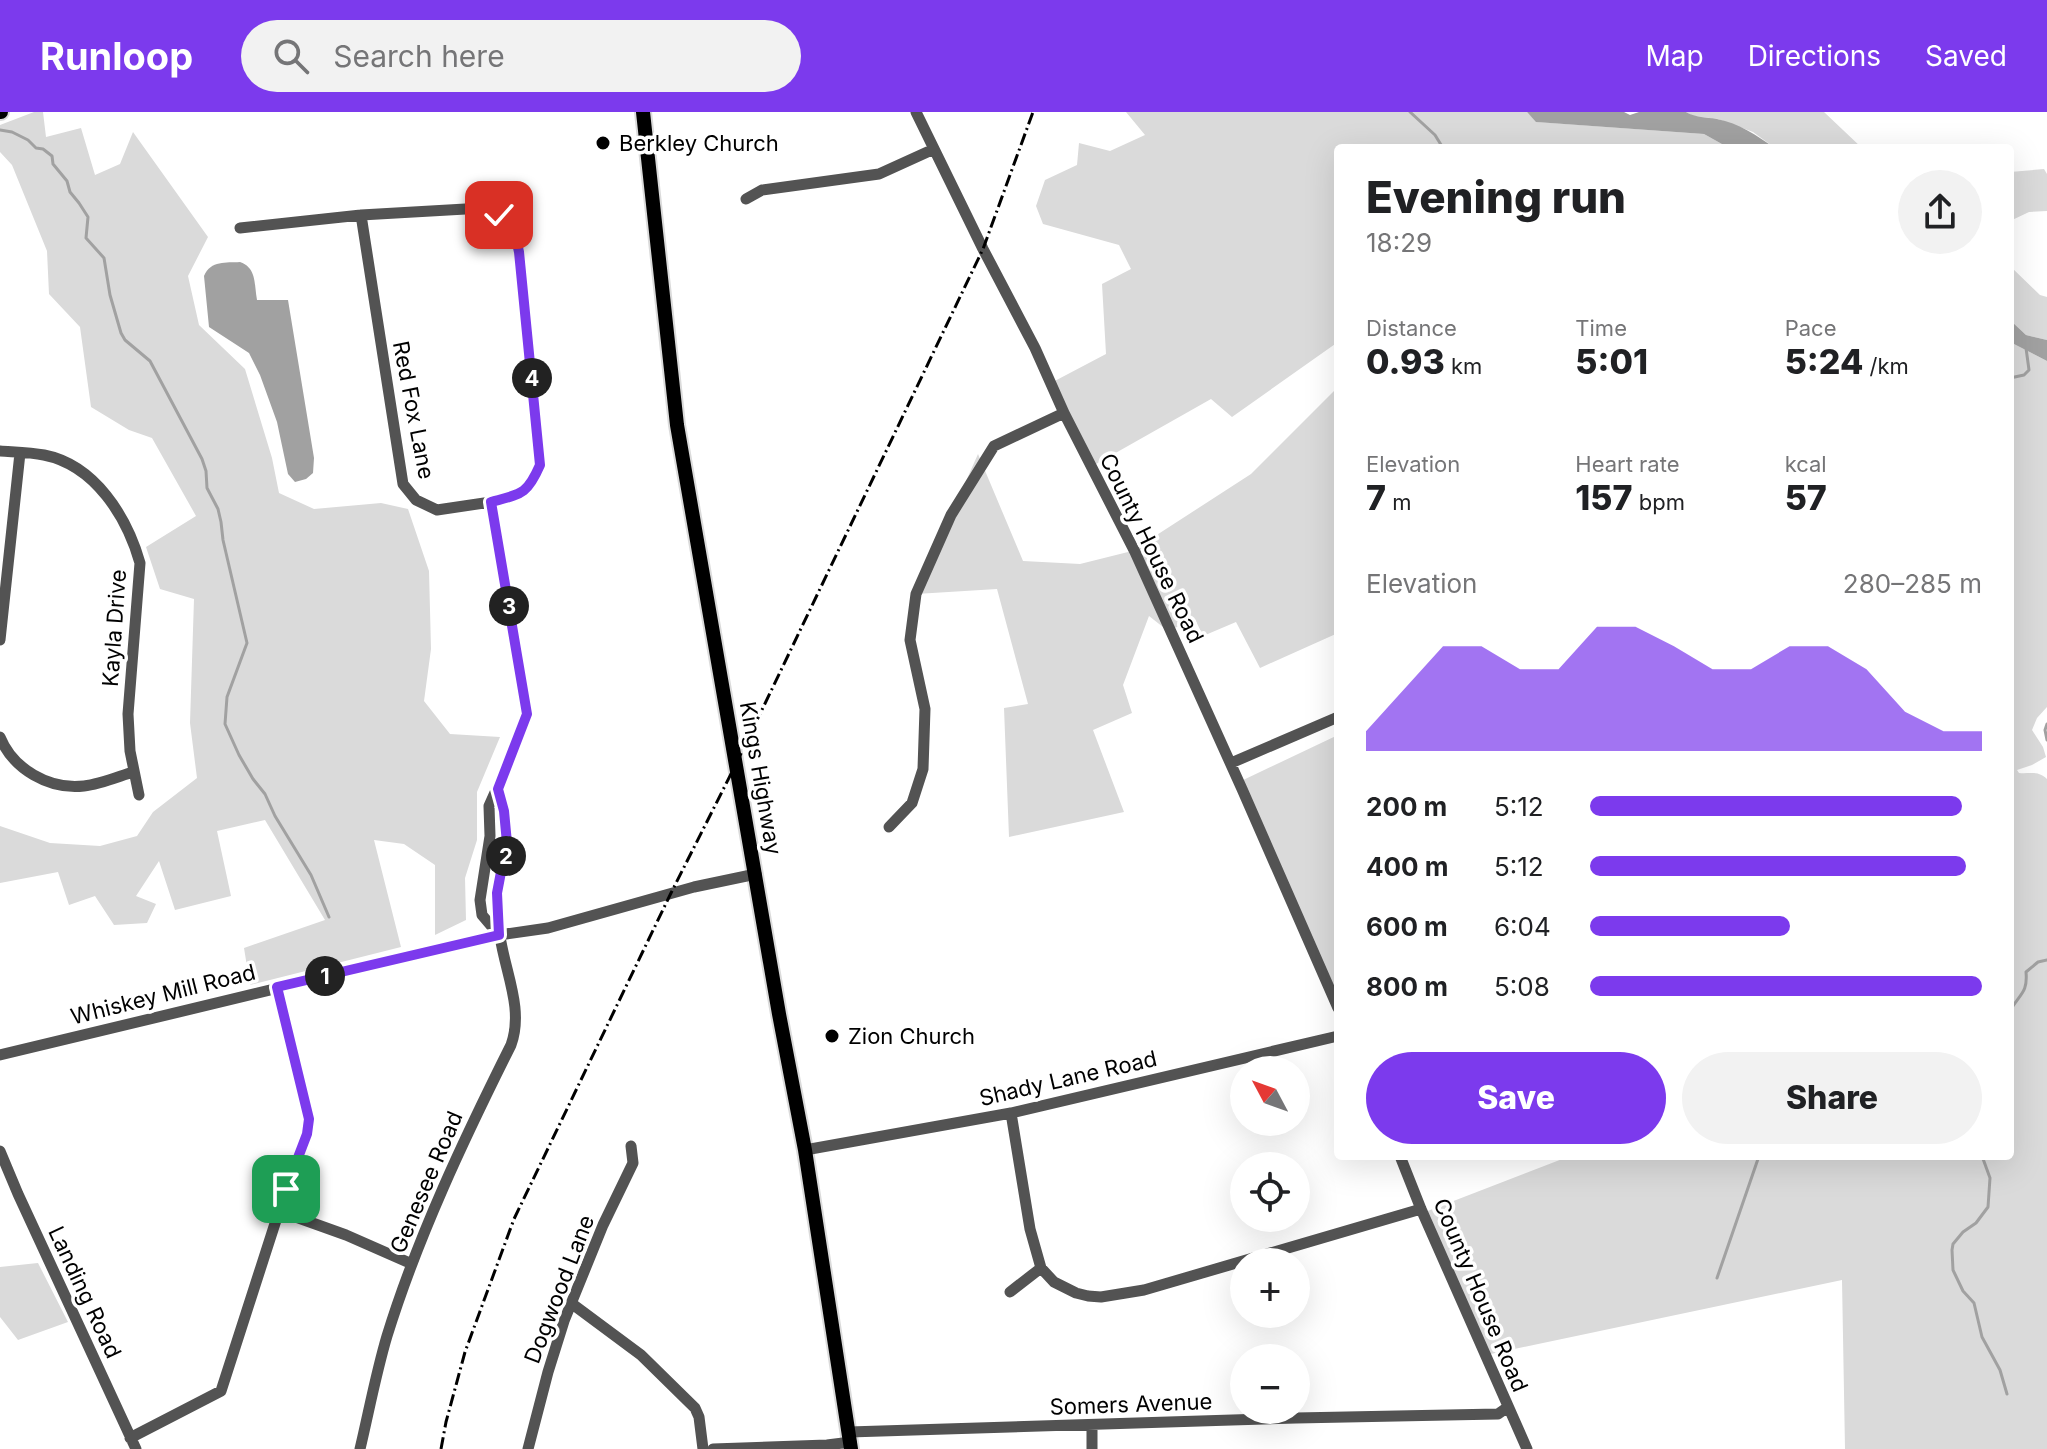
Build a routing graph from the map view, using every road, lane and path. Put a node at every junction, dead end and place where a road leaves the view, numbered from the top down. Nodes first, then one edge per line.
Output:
1 (643, 112) edge
2 (916, 112) edge
3 (934, 149) junction
4 (746, 199) dead end
5 (361, 215) junction
6 (240, 228) dead end
7 (1064, 413) junction
8 (0, 451) edge
9 (20, 453) junction
10 (491, 502) junction
11 (0, 640) edge
12 (1334, 719) edge
13 (0, 737) edge
14 (1231, 763) junction
15 (133, 772) junction
16 (498, 789) junction
17 (139, 795) dead end
18 (889, 827) dead end
19 (756, 874) junction
20 (499, 935) junction
21 (277, 987) junction
22 (1334, 999) edge
23 (1334, 1037) edge
24 (0, 1055) edge
25 (1011, 1113) junction
26 (631, 1146) dead end
27 (805, 1150) junction
28 (0, 1151) edge
29 (1402, 1160) edge
30 (1421, 1209) junction
31 (279, 1211) junction
32 (412, 1264) junction
33 (1041, 1268) junction
34 (1010, 1292) dead end
35 (571, 1303) junction
36 (1508, 1407) junction
37 (1092, 1425) junction
38 (850, 1441) edge
39 (133, 1444) edge
40 (360, 1449) edge
41 (528, 1449) edge
42 (703, 1449) edge
43 (713, 1449) edge
44 (1092, 1449) edge
45 (1527, 1449) edge

1 - 19 main road, Kings Highway
2 - 3 street, County House Road
3 - 4 street
3 - 7 street, County House Road
5 - 6 street, Red Fox Lane
5 - 10 street, Red Fox Lane
5 - 10 street, Red Fox Lane
7 - 14 street, County House Road
7 - 18 street
8 - 9 street, Kayla Drive
9 - 11 street
9 - 15 street, Kayla Drive
10 - 16 street
12 - 14 street
13 - 15 street
14 - 22 street, County House Road
15 - 17 street, Kayla Drive
16 - 20 street
16 - 20 street
19 - 20 street, Whiskey Mill Road
19 - 27 main road, Kings Highway
20 - 21 street, Whiskey Mill Road
20 - 32 street, Genesee Road
21 - 24 street, Whiskey Mill Road
21 - 31 street
23 - 25 street, Shady Lane Road
25 - 27 street, Shady Lane Road
25 - 33 street
26 - 35 street, Dogwood Lane
27 - 38 main road, Kings Highway
28 - 39 street, Landing Road
29 - 30 street, County House Road
30 - 33 street
30 - 36 street, County House Road
31 - 32 street
31 - 39 street
32 - 40 street, Genesee Road
33 - 34 street
35 - 41 street, Dogwood Lane
35 - 42 street
36 - 37 street, Somers Avenue
36 - 45 street, County House Road
37 - 38 street, Somers Avenue
37 - 44 street
38 - 43 street, Somers Avenue

